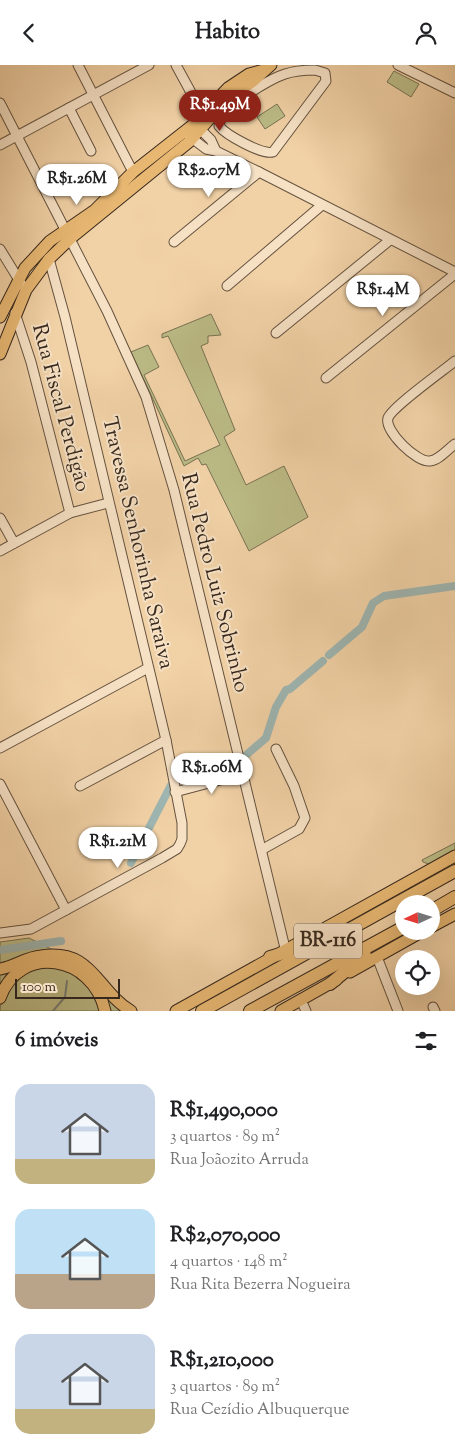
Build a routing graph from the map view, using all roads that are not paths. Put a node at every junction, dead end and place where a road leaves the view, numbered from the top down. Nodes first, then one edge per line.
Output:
1 (78, 65) edge
2 (149, 65) edge
3 (176, 65) edge
4 (398, 65) edge
5 (269, 67) edge
6 (455, 93) edge
7 (94, 95) junction
8 (0, 103) edge
9 (68, 108) junction
10 (201, 122) junction
11 (228, 133) joint
12 (189, 135) junction
13 (18, 136) junction
14 (0, 145) edge
15 (91, 151) dead end
16 (216, 151) junction
17 (133, 172) junction
18 (259, 172) junction
19 (322, 205) junction
20 (68, 234) junction
21 (390, 240) junction
22 (174, 242) dead end
23 (0, 249) edge
24 (48, 259) junction
25 (455, 273) edge
26 (22, 285) junction
27 (227, 286) dead end
28 (15, 313) junction
29 (0, 317) edge
30 (276, 333) dead end
31 (0, 354) edge
32 (455, 361) edge
33 (326, 378) dead end
34 (455, 444) edge
35 (108, 503) junction
36 (70, 513) junction
37 (0, 518) edge
38 (14, 543) junction
39 (0, 551) edge
40 (148, 668) junction
41 (166, 740) junction
42 (0, 748) edge
43 (276, 749) dead end
44 (243, 774) junction
45 (0, 784) edge
46 (80, 786) dead end
47 (176, 792) junction
48 (263, 849) junction
49 (455, 856) edge
50 (455, 871) edge
51 (455, 897) edge
52 (440, 906) edge
53 (66, 909) junction
54 (455, 914) edge
55 (440, 922) edge
56 (395, 932) edge
57 (0, 933) edge
58 (389, 935) junction
59 (408, 940) edge
60 (323, 944) junction
61 (285, 948) junction
62 (270, 957) junction
63 (377, 957) junction
64 (0, 969) edge
65 (330, 984) junction
66 (0, 998) edge
67 (301, 1000) junction
68 (105, 1011) edge
69 (132, 1011) edge
70 (176, 1011) edge
71 (202, 1011) edge
72 (250, 1011) edge
73 (281, 1011) edge
74 (306, 1011) edge
75 (398, 1011) edge

1 - 7 street
2 - 7 street
3 - 10 street
4 - 6 street
5 - 10 main road
7 - 9 street
7 - 17 street
8 - 13 street, Rua Pedro Luiz Sobrinho
9 - 13 street
9 - 15 street
10 - 12 main road
10 - 16 street
11 - 11 street
12 - 16 street
12 - 17 main road
12 - 20 main road
13 - 14 street
13 - 20 street, Rua Pedro Luiz Sobrinho
16 - 18 street
17 - 20 main road
18 - 19 street
18 - 22 street
19 - 21 street
19 - 27 street
20 - 24 main road
20 - 26 main road
20 - 44 street, Rua Pedro Luiz Sobrinho
21 - 25 street
21 - 30 street
23 - 26 street
24 - 26 main road
24 - 35 street, Travessa Senhorinha Saraiva
25 - 33 street
26 - 28 main road
26 - 29 main road
28 - 31 main road
28 - 36 street, Rua Fiscal Perdigão
32 - 34 street
35 - 36 street
35 - 40 street, Travessa Senhorinha Saraiva
36 - 38 street
37 - 38 street
38 - 39 street
40 - 41 street, Travessa Senhorinha Saraiva
40 - 42 street
41 - 46 street
41 - 47 street, Travessa Senhorinha Saraiva
43 - 48 street
44 - 47 street
44 - 48 street, Rua Pedro Luiz Sobrinho
45 - 53 street
47 - 53 street, Travessa Senhorinha Saraiva
48 - 61 street, Rua Pedro Luiz Sobrinho
49 - 61 main road, BR-116
50 - 60 highway, BR-116
51 - 52 highway
53 - 57 street, Travessa Senhorinha Saraiva
54 - 55 main road
56 - 58 highway, BR-116
58 - 65 highway
58 - 72 highway, BR-116
59 - 63 main road, BR-116
60 - 62 highway
60 - 71 highway, BR-116
61 - 62 main road, BR-116
62 - 70 main road, BR-116
63 - 65 main road, BR-116
63 - 75 street
64 - 69 main road
65 - 67 main road, BR-116
66 - 68 main road
67 - 73 main road, BR-116
67 - 74 street

